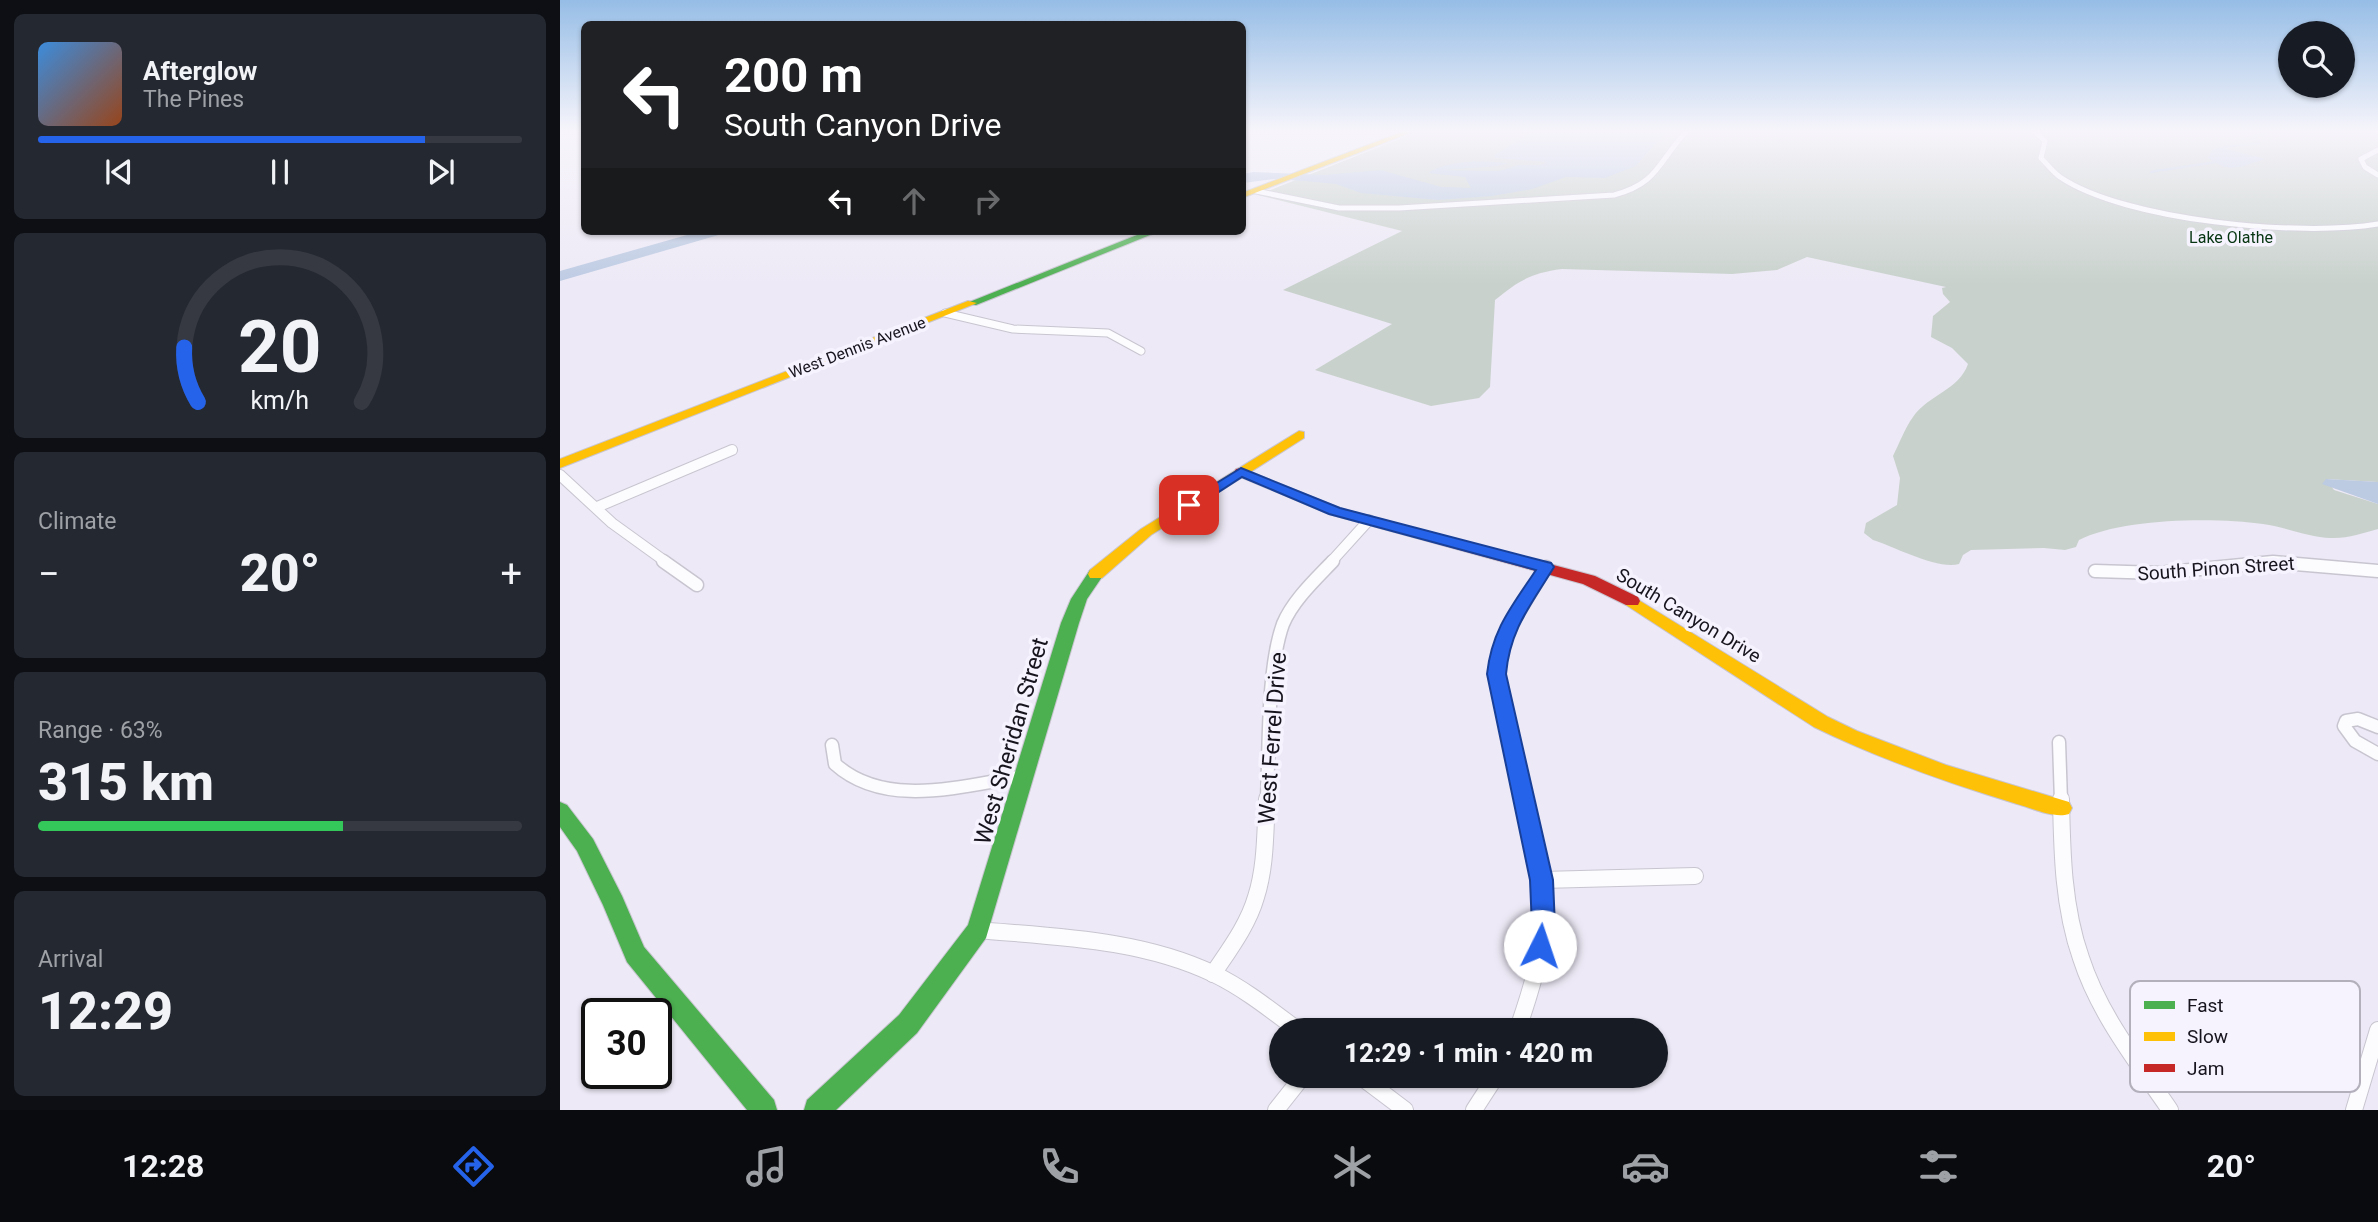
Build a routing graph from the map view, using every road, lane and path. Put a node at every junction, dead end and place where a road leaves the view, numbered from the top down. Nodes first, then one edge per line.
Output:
1 (1281, 182) edge
2 (1647, 182) edge
3 (2072, 182) edge
4 (1254, 192) edge
5 (2378, 225) edge
6 (1145, 235) edge
7 (945, 313) junction
8 (1141, 351) dead end
9 (1299, 435) dead end
10 (732, 450) dead end
11 (560, 464) edge
12 (1241, 472) junction
13 (560, 475) edge
14 (597, 507) junction
15 (1369, 520) junction
16 (1546, 567) junction
17 (2095, 571) dead end
18 (2378, 571) edge
19 (696, 585) dead end
20 (2378, 727) edge
21 (2059, 742) dead end
22 (832, 746) dead end
23 (2378, 754) edge
24 (1025, 776) junction
25 (2062, 808) junction
26 (560, 811) edge
27 (1695, 876) dead end
28 (1542, 880) junction
29 (978, 930) junction
30 (1213, 974) junction
31 (1282, 1018) edge
32 (1522, 1018) edge
33 (2378, 1030) edge
34 (2130, 1049) edge
35 (1293, 1088) edge
36 (1376, 1088) edge
37 (1488, 1088) edge
38 (2360, 1090) edge
39 (2158, 1092) edge
40 (2359, 1092) edge
41 (764, 1110) edge
42 (817, 1110) edge
43 (1276, 1110) edge
44 (1405, 1110) edge
45 (1474, 1110) edge
46 (2170, 1110) edge
47 (2354, 1110) edge

1 - 4 street
2 - 4 street
3 - 5 street
6 - 7 street, West Dennis Avenue
7 - 8 street
7 - 11 street, West Dennis Avenue
9 - 12 street, West Sheridan Street
10 - 14 street
12 - 15 street, South Canyon Drive
12 - 24 street, West Sheridan Street
13 - 14 street
14 - 19 street
15 - 16 street, South Canyon Drive
15 - 30 street, West Ferrel Drive
16 - 25 street, South Canyon Drive
16 - 28 street
17 - 18 street, South Pinon Street
20 - 23 street
21 - 25 street
22 - 24 street
24 - 29 street, West Sheridan Street
25 - 34 street
26 - 41 street
27 - 28 street
28 - 32 street
29 - 30 street
29 - 42 street, West Sheridan Street
30 - 31 street
33 - 38 street
35 - 43 street
36 - 44 street
37 - 45 street
39 - 46 street
40 - 47 street

